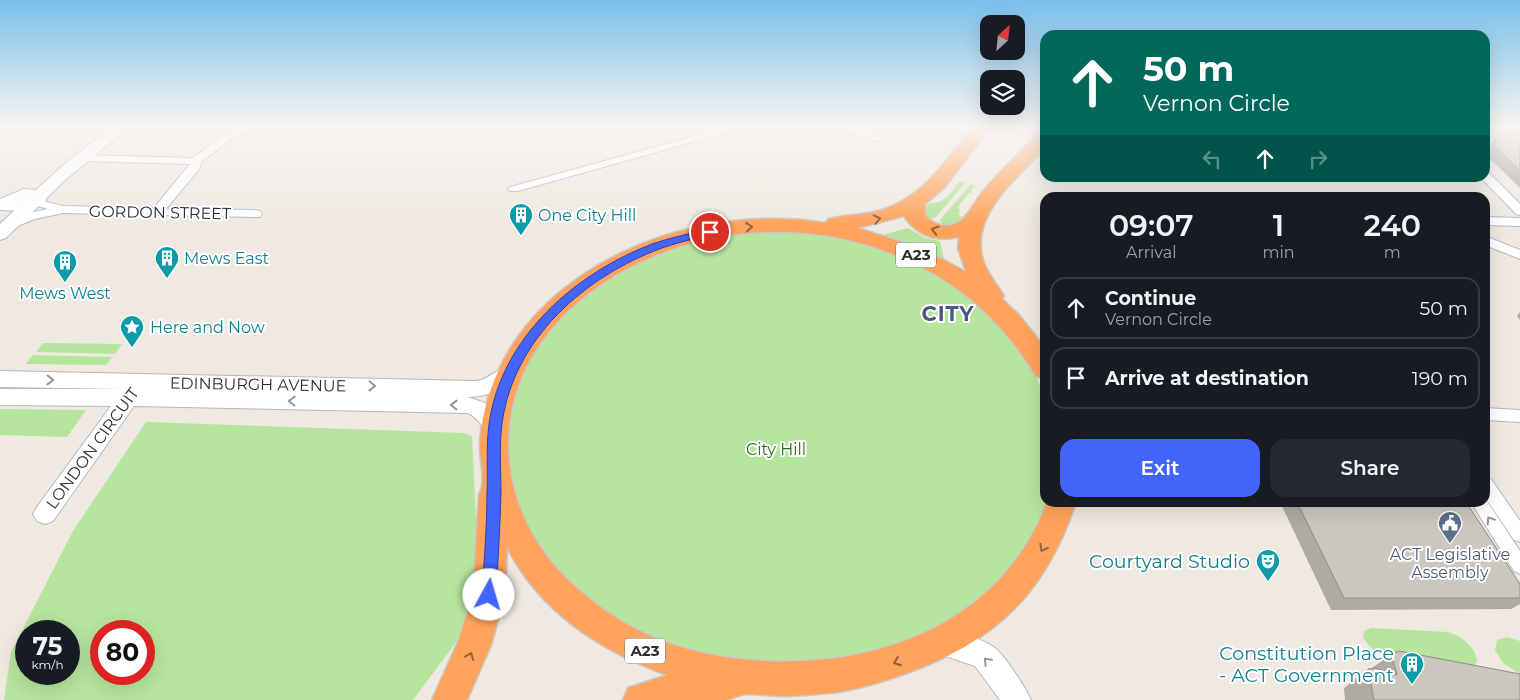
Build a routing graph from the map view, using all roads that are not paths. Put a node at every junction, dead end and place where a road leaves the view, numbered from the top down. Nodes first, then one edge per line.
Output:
1 (66, 160) edge
2 (76, 160) edge
3 (144, 160) edge
4 (621, 160) edge
5 (956, 160) edge
6 (1024, 160) edge
7 (195, 161) joint
8 (1490, 181) edge
9 (514, 189) dead end
10 (915, 204) junction
11 (16, 208) edge
12 (64, 210) junction
13 (1520, 211) edge
14 (157, 212) junction
15 (256, 214) dead end
16 (1490, 221) edge
17 (1520, 222) edge
18 (972, 223) junction
19 (776, 226) junction
20 (1490, 242) edge
21 (1520, 255) edge
22 (1029, 343) junction
23 (1040, 361) edge
24 (510, 372) junction
25 (0, 378) edge
26 (134, 390) junction
27 (158, 390) junction
28 (0, 396) edge
29 (1490, 414) edge
30 (1520, 416) edge
31 (495, 425) junction
32 (495, 475) junction
33 (1490, 491) edge
34 (1060, 507) edge
35 (1481, 507) edge
36 (45, 514) dead end
37 (1520, 536) edge
38 (1520, 566) edge
39 (942, 643) junction
40 (756, 679) junction
41 (449, 700) edge
42 (640, 700) edge
43 (1016, 700) edge

1 - 11 main road
2 - 11 main road
3 - 7 street
4 - 9 street
5 - 10 highway, A23
6 - 18 highway, A23
7 - 14 street
8 - 13 street
18 -> 10 highway
19 -> 10 highway, A23
11 - 12 street, GORDON STREET
11 - 12 street, GORDON STREET
12 - 14 street, GORDON STREET
14 - 15 street, GORDON STREET
16 - 17 street
18 - 22 highway, A23
19 - 22 highway, A23
24 -> 19 highway, A23
20 - 21 street
22 - 23 highway, A23
27 -> 24 main road, EDINBURGH AVENUE
24 - 31 highway, A23
25 -> 26 main road, EDINBURGH AVENUE
26 - 27 main road, EDINBURGH AVENUE
26 - 28 main road, EDINBURGH AVENUE
26 - 36 main road, LONDON CIRCUIT
31 -> 27 main road, EDINBURGH AVENUE
29 - 30 street
31 - 32 highway, A23
32 - 40 highway, A23
41 -> 32 highway, A23
33 - 37 street
34 -> 39 highway, A23
38 -> 35 street
39 -> 40 highway, A23
43 -> 39 main road
40 - 42 highway, A23

